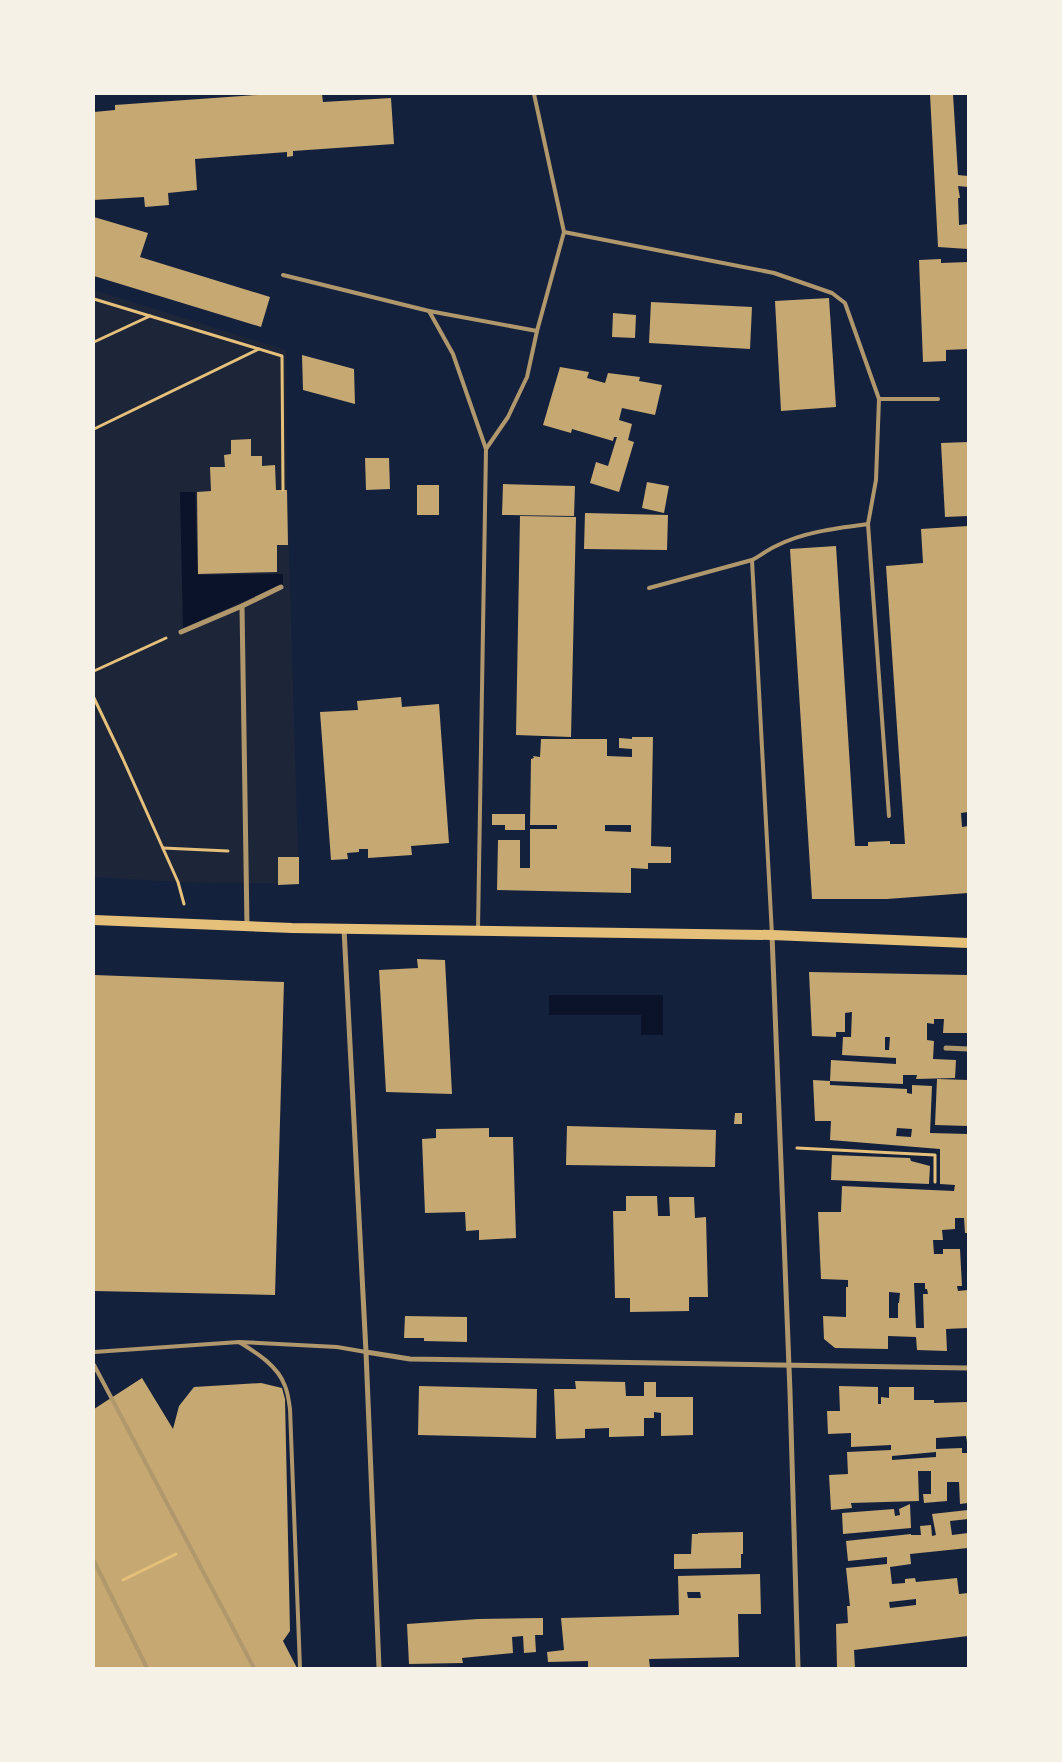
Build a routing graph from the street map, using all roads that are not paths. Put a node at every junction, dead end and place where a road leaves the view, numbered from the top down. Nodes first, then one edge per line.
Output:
1 (534, 94) edge
2 (564, 232) junction
3 (283, 275) dead end
4 (429, 311) junction
5 (536, 331) junction
6 (938, 398) dead end
7 (878, 399) junction
8 (486, 449) junction
9 (868, 524) junction
10 (752, 560) junction
11 (282, 587) dead end
12 (649, 588) dead end
13 (242, 606) junction
14 (181, 632) road end
15 (889, 816) dead end
16 (94, 920) edge
17 (247, 926) junction
18 (344, 929) junction
19 (478, 931) junction
20 (772, 935) junction
21 (968, 943) edge
22 (946, 1048) dead end
23 (968, 1049) edge
24 (239, 1342) junction
25 (94, 1352) edge
26 (366, 1352) junction
27 (94, 1365) edge
28 (789, 1365) junction
29 (968, 1368) edge
30 (94, 1561) edge
31 (147, 1668) edge
32 (254, 1668) edge
33 (300, 1668) edge
34 (379, 1668) edge
35 (798, 1668) edge

1 - 2 lane
2 - 5 lane
2 - 7 lane
3 - 4 lane
4 - 5 lane
4 - 8 lane
5 - 8 lane
6 - 7 lane
7 - 9 lane
8 - 19 lane
9 - 10 lane
9 - 15 lane
10 - 12 lane
10 - 20 lane
11 - 13 street
13 - 14 street
13 - 17 street
16 - 17 main road
17 - 18 main road
18 - 19 main road
18 - 26 street
19 - 20 main road
20 - 21 main road
20 - 28 street
22 - 23 street
24 - 25 lane
24 - 26 lane
24 - 33 lane
26 - 28 street
26 - 34 street
27 - 32 lane
28 - 29 street
28 - 35 street
30 - 31 lane

